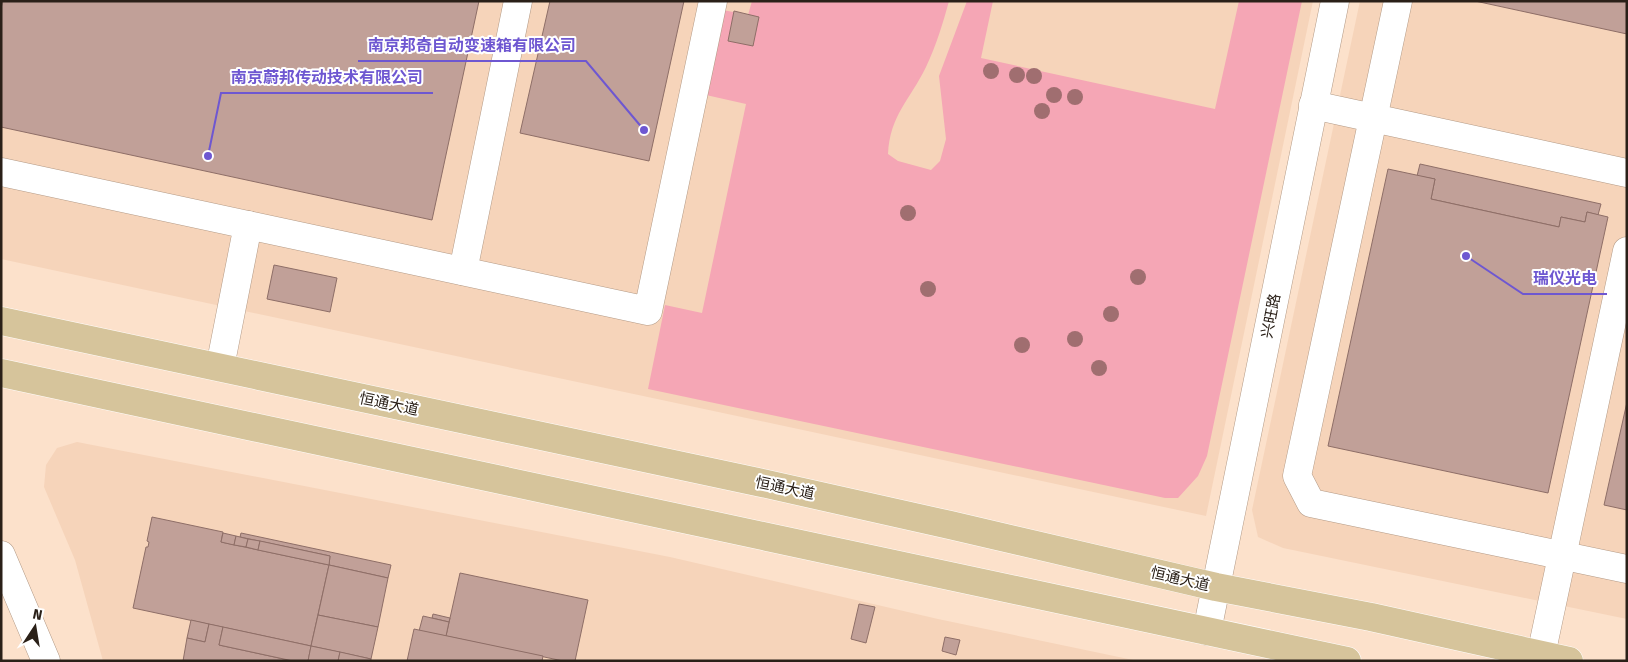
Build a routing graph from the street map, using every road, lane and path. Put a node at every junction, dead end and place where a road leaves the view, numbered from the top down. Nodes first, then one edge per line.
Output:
1 (518, 1) edge
2 (713, 1) edge
3 (1335, 1) edge
4 (1398, 1) edge
5 (1313, 105) junction
6 (1373, 118) junction
7 (1, 172) edge
8 (1627, 173) edge
9 (248, 225) junction
10 (1627, 251) edge
11 (463, 272) junction
12 (1, 321) edge
13 (220, 367) junction
14 (1, 373) edge
15 (1, 555) edge
16 (1562, 555) junction
17 (1627, 569) edge
18 (1216, 587) junction
19 (1207, 631) junction
20 (1541, 655) junction
21 (46, 661) edge
22 (1347, 661) edge
23 (1569, 661) edge

1 - 11 street
2 - 11 street
3 - 5 street, 兴旺路
4 - 6 street
5 - 6 street
5 - 18 street, 兴旺路
6 - 8 street
6 - 16 street
7 - 9 street
9 - 11 street
9 - 13 street
10 - 16 street
12 - 13 main road, 恒通大道
13 - 18 main road, 恒通大道
14 - 19 main road
15 - 21 street
16 - 17 street
16 - 20 street
18 - 19 street, 兴旺路
18 - 20 main road, 恒通大道
19 - 22 main road
20 - 23 main road, 恒通大道

